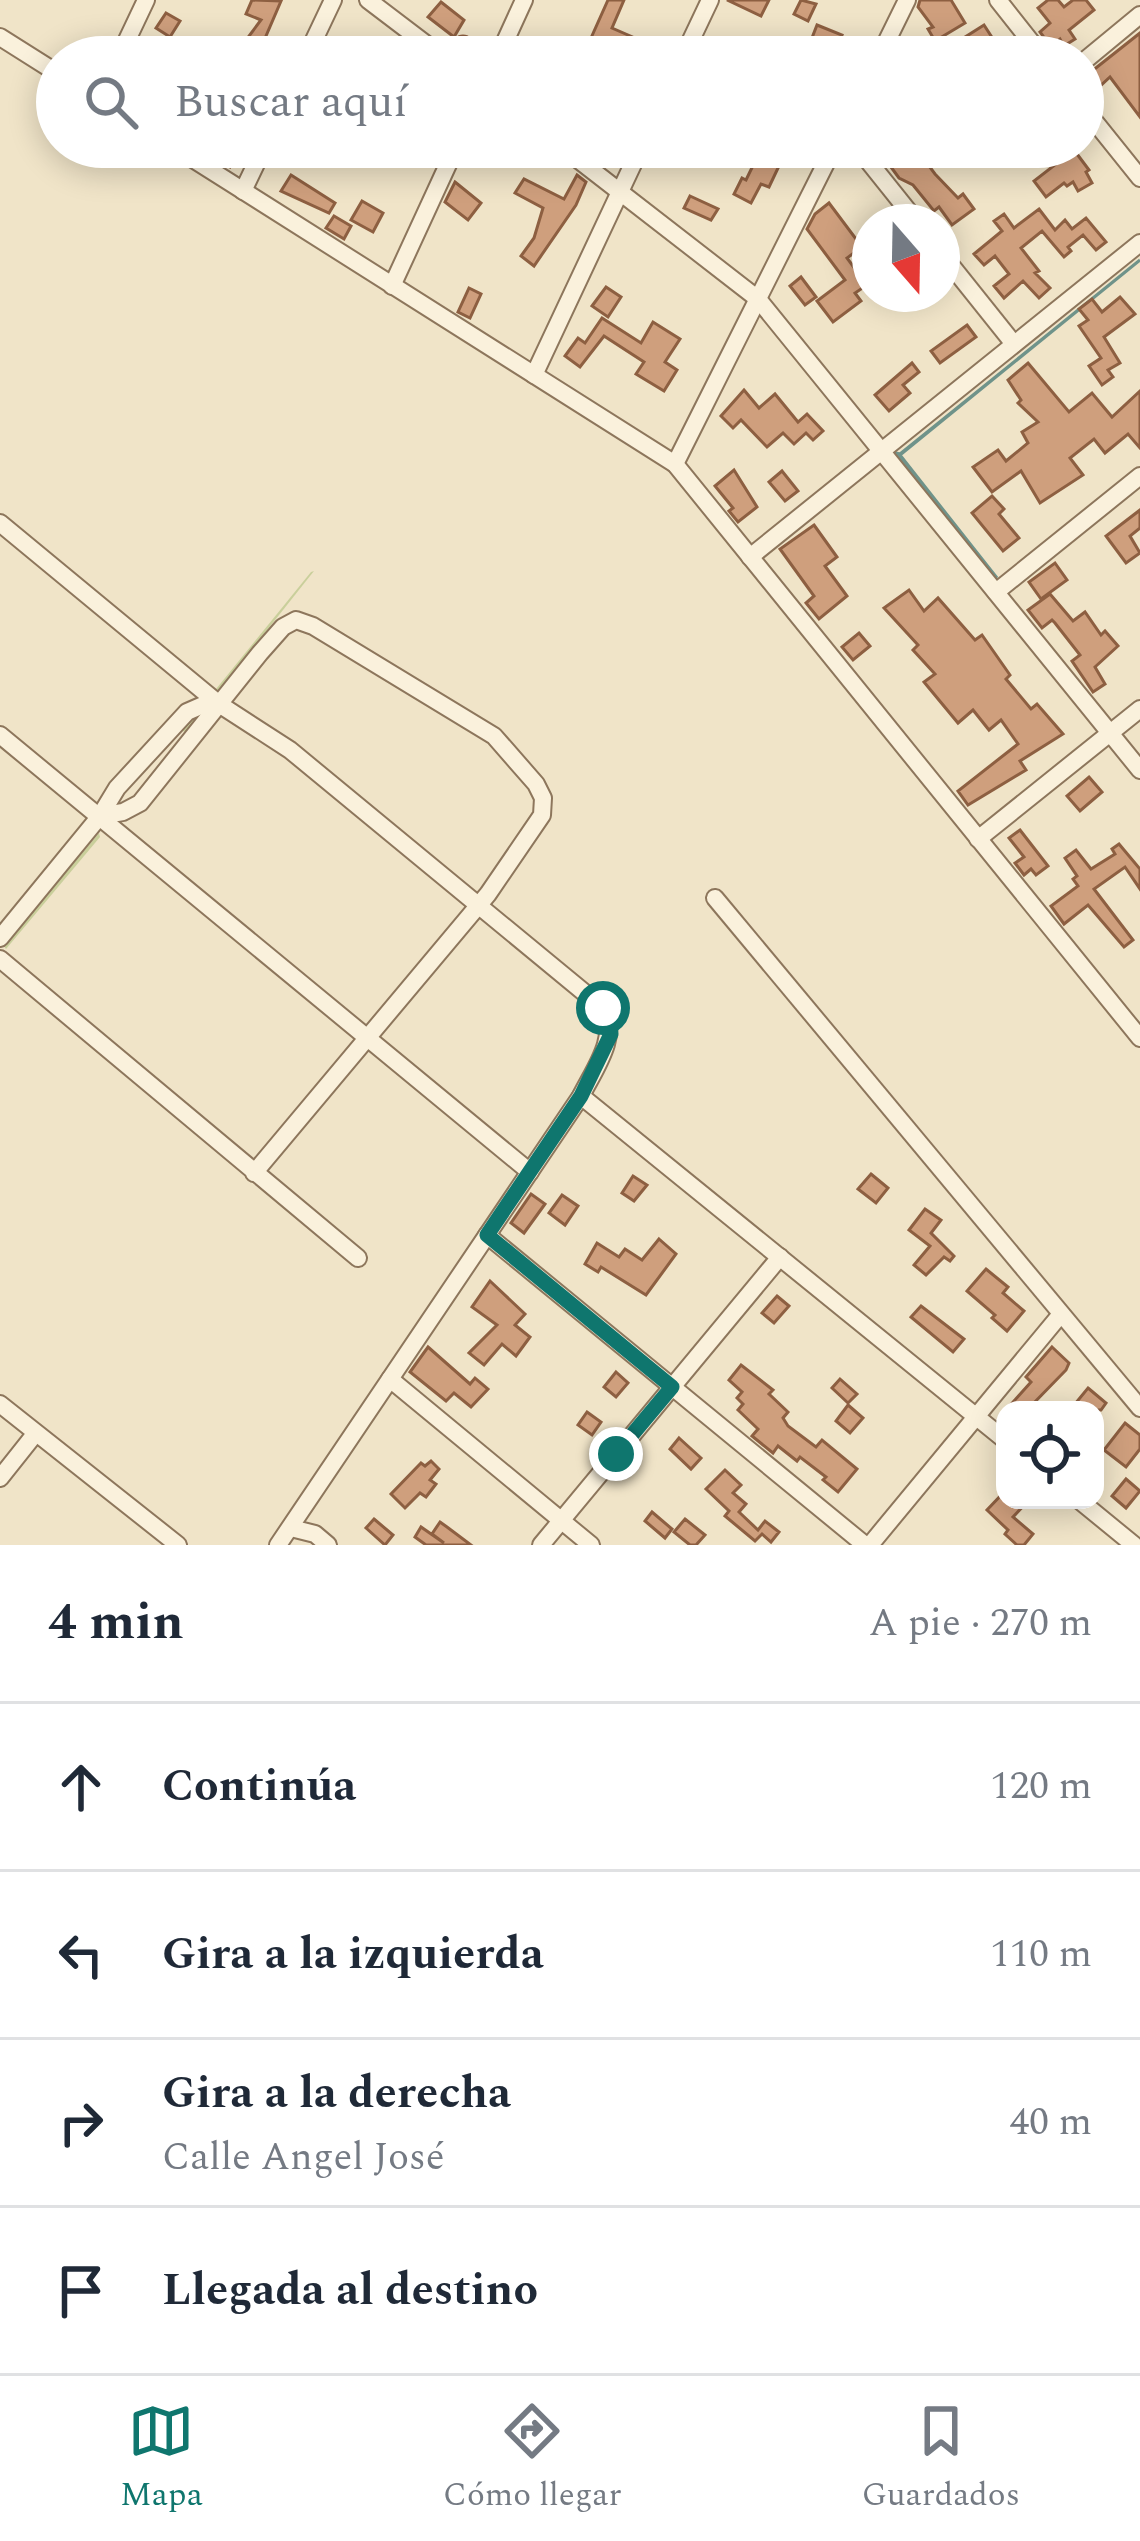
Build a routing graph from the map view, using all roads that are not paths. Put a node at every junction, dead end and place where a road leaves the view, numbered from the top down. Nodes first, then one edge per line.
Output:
1 (146, 0) edge
2 (333, 0) edge
3 (368, 0) edge
4 (524, 0) edge
5 (710, 0) edge
6 (907, 0) edge
7 (998, 0) edge
8 (1140, 15) edge
9 (129, 36) edge
10 (316, 36) edge
11 (415, 36) edge
12 (508, 36) edge
13 (693, 36) edge
14 (889, 36) edge
15 (1026, 36) edge
16 (0, 37) edge
17 (1104, 45) edge
18 (36, 60) edge
19 (1104, 133) edge
20 (207, 168) edge
21 (254, 168) edge
22 (446, 168) edge
23 (590, 168) edge
24 (631, 168) edge
25 (824, 168) edge
26 (874, 168) edge
27 (1140, 178) edge
28 (243, 191) junction
29 (620, 191) junction
30 (903, 204) edge
31 (1140, 243) edge
32 (960, 276) edge
33 (392, 286) junction
34 (758, 299) junction
35 (1014, 344) junction
36 (534, 375) junction
37 (881, 452) junction
38 (674, 464) junction
39 (1140, 476) edge
40 (0, 523) edge
41 (750, 557) junction
42 (995, 592) junction
43 (219, 704) junction
44 (1140, 709) edge
45 (1110, 733) junction
46 (0, 735) edge
47 (1140, 770) edge
48 (100, 816) junction
49 (978, 839) junction
50 (715, 898) dead end
51 (477, 906) junction
52 (0, 938) edge
53 (0, 958) edge
54 (366, 1037) junction
55 (1140, 1038) edge
56 (581, 1096) junction
57 (530, 1172) junction
58 (254, 1173) junction
59 (487, 1235) junction
60 (779, 1257) junction
61 (358, 1258) dead end
62 (1061, 1314) junction
63 (390, 1379) junction
64 (672, 1387) junction
65 (0, 1404) edge
66 (1140, 1408) edge
67 (976, 1417) junction
68 (996, 1433) edge
69 (35, 1434) junction
70 (0, 1478) edge
71 (1089, 1509) edge
72 (561, 1520) junction
73 (293, 1527) junction
74 (178, 1545) edge
75 (278, 1545) edge
76 (305, 1545) edge
77 (328, 1545) edge
78 (541, 1545) edge
79 (591, 1545) edge
80 (867, 1545) edge
81 (1134, 1545) edge

1 - 9 street
2 - 10 street
3 - 11 street
4 - 12 street
5 - 13 street
6 - 14 street
7 - 15 street
8 - 17 street
16 - 18 street
19 - 27 street
20 - 28 street
21 - 28 street
22 - 33 street
23 - 29 street
24 - 29 street
25 - 34 street
26 - 30 street
28 - 33 street
29 - 34 street
29 - 36 street
31 - 35 street
32 - 35 street
33 - 36 street
34 - 37 street
34 - 38 street
35 - 37 street
36 - 38 street
37 - 41 street
37 - 42 street
38 - 41 street
39 - 42 street
40 - 43 street
41 - 49 street
42 - 45 street
43 - 48 street
43 - 48 street
43 - 51 street
43 - 51 street
44 - 45 street
45 - 47 street
45 - 49 street
46 - 48 street
48 - 52 street
48 - 54 street
49 - 55 street
50 - 62 street
51 - 54 street
51 - 56 street
53 - 58 street
54 - 57 street
54 - 58 street
56 - 57 street
56 - 60 street
57 - 59 street
58 - 61 street
59 - 63 street
59 - 64 street
60 - 64 street
60 - 67 street
62 - 66 street
62 - 67 street
63 - 72 street
63 - 73 street
64 - 72 street
64 - 80 street
65 - 69 street
67 - 68 street
67 - 80 street
69 - 70 street
69 - 74 street
71 - 81 street
72 - 78 street
72 - 79 street
73 - 75 street
73 - 76 street
73 - 77 street

